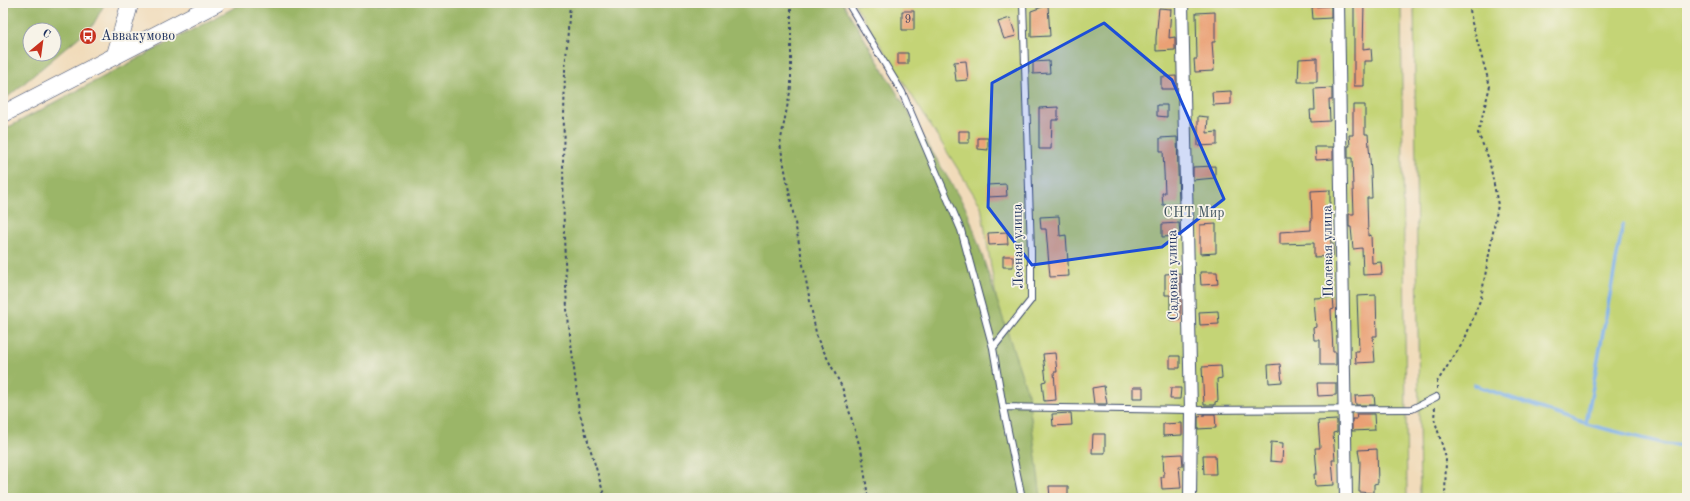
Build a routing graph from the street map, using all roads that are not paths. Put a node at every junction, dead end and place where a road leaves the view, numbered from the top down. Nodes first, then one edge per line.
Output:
1 (130, 3) edge
2 (217, 3) edge
3 (848, 3) edge
4 (1022, 3) edge
5 (1182, 3) edge
6 (1338, 3) edge
7 (115, 56) junction
8 (3, 114) edge
9 (993, 348) junction
10 (1436, 398) road end
11 (1003, 407) junction
12 (1346, 409) junction
13 (1191, 410) junction
14 (1022, 498) edge
15 (1190, 498) edge
16 (1346, 498) edge

1 - 7 main road
2 - 7 main road
3 - 9 lane
4 - 9 lane, Лесная улица
5 - 13 street, Садовая улица
6 - 12 street, Полевая улица
7 - 8 main road
9 - 11 lane
10 - 12 lane
11 - 13 lane
11 - 14 lane
12 - 13 lane
12 - 16 street, Полевая улица
13 - 15 street, Садовая улица

